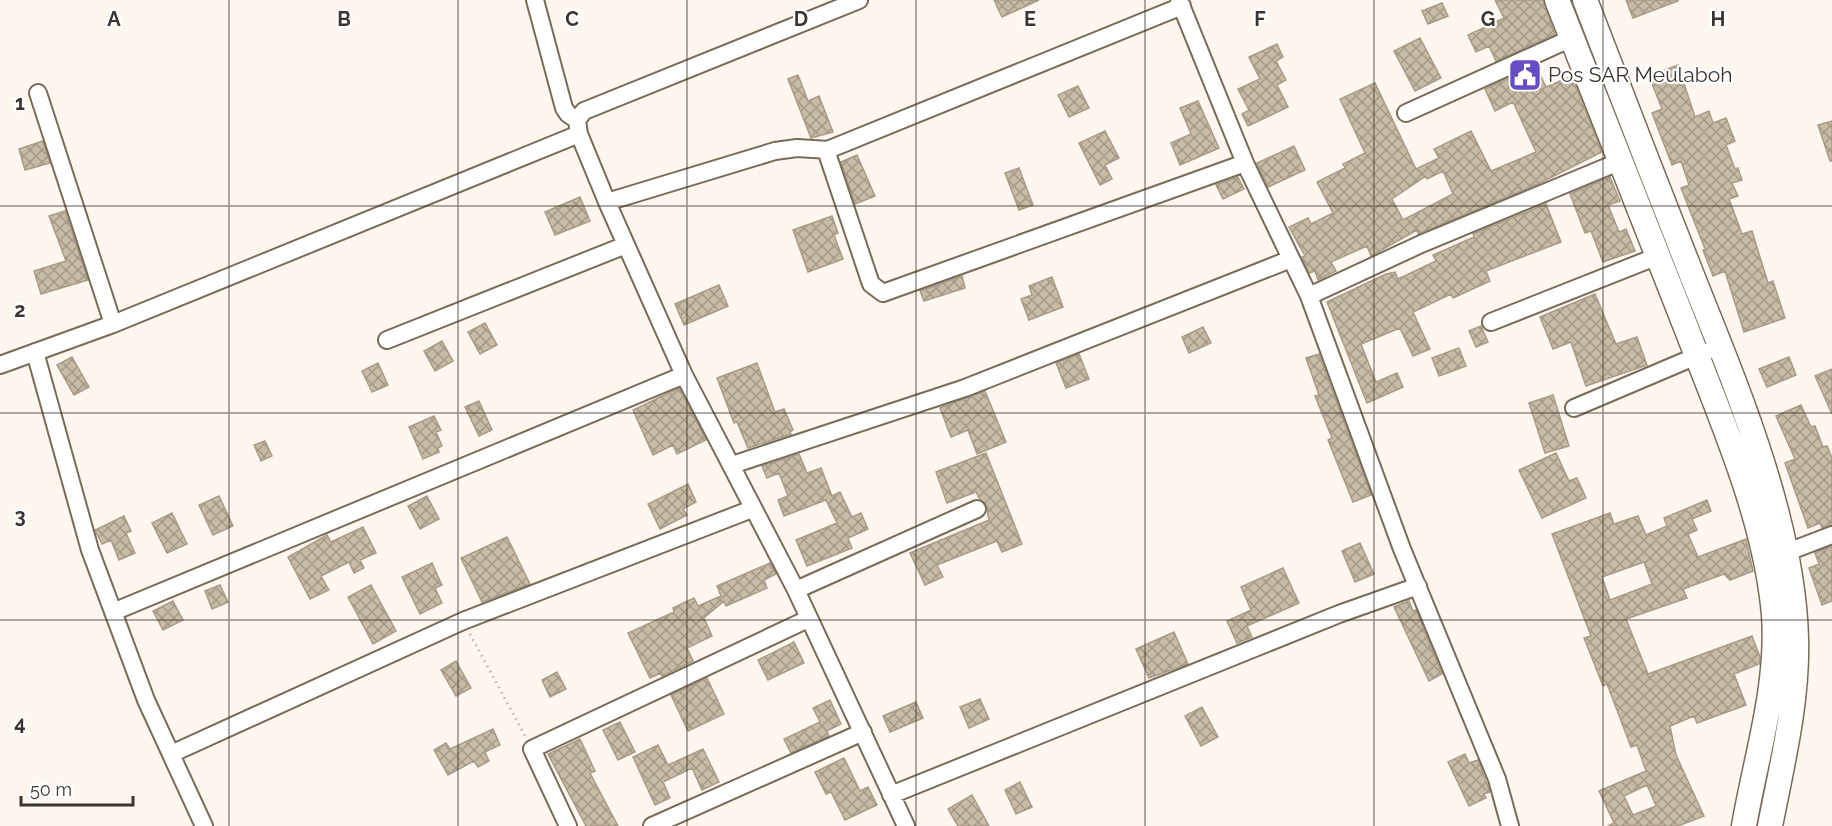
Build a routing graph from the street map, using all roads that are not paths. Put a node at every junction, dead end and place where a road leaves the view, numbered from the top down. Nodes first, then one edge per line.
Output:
1 (535, 0) edge
2 (859, 0) edge
3 (1557, 0) edge
4 (1585, 0) edge
5 (1181, 3) edge
6 (1572, 38) junction
7 (38, 93) dead end
8 (1406, 113) dead end
9 (578, 127) junction
10 (829, 150) junction
11 (1621, 161) junction
12 (1245, 163) junction
13 (607, 202) junction
14 (626, 245) junction
15 (1658, 256) junction
16 (1291, 259) junction
17 (1309, 296) junction
18 (1491, 322) dead end
19 (113, 324) junction
20 (387, 340) dead end
21 (1721, 347) junction
22 (35, 352) junction
23 (1697, 356) junction
24 (0, 365) edge
25 (684, 375) junction
26 (1574, 408) dead end
27 (732, 465) junction
28 (1751, 469) junction
29 (752, 509) junction
30 (977, 509) dead end
31 (1832, 535) edge
32 (1785, 553) junction
33 (1418, 586) junction
34 (796, 590) junction
35 (113, 612) junction
36 (808, 619) junction
37 (863, 732) junction
38 (171, 754) junction
39 (891, 795) junction
40 (204, 826) edge
41 (568, 826) edge
42 (652, 826) edge
43 (906, 826) edge
44 (1510, 826) edge
45 (1744, 826) edge
46 (1770, 826) edge

1 - 9 street
2 - 9 street
3 - 6 highway
4 - 21 highway
5 - 10 street
5 - 12 street
6 - 8 street
6 - 11 highway
7 - 19 street
9 - 13 street
9 - 19 street
10 - 12 street
10 - 13 street
11 - 15 highway
11 - 17 street
12 - 16 street
13 - 14 street
14 - 20 street
14 - 25 street
15 - 18 street
15 - 23 highway
16 - 17 street
16 - 27 street
17 - 33 street
19 - 22 street
21 - 23 street
21 - 28 highway
22 - 24 street
22 - 35 street
23 - 26 street
23 - 28 highway
25 - 27 street
25 - 35 street
27 - 29 street
28 - 32 highway
28 - 45 highway
29 - 34 street
29 - 38 street
30 - 34 street
31 - 32 street
32 - 46 highway
33 - 39 street
33 - 44 street
34 - 36 street
35 - 38 street
36 - 37 street
36 - 41 street
37 - 39 street
37 - 42 street
38 - 40 street
39 - 43 street

